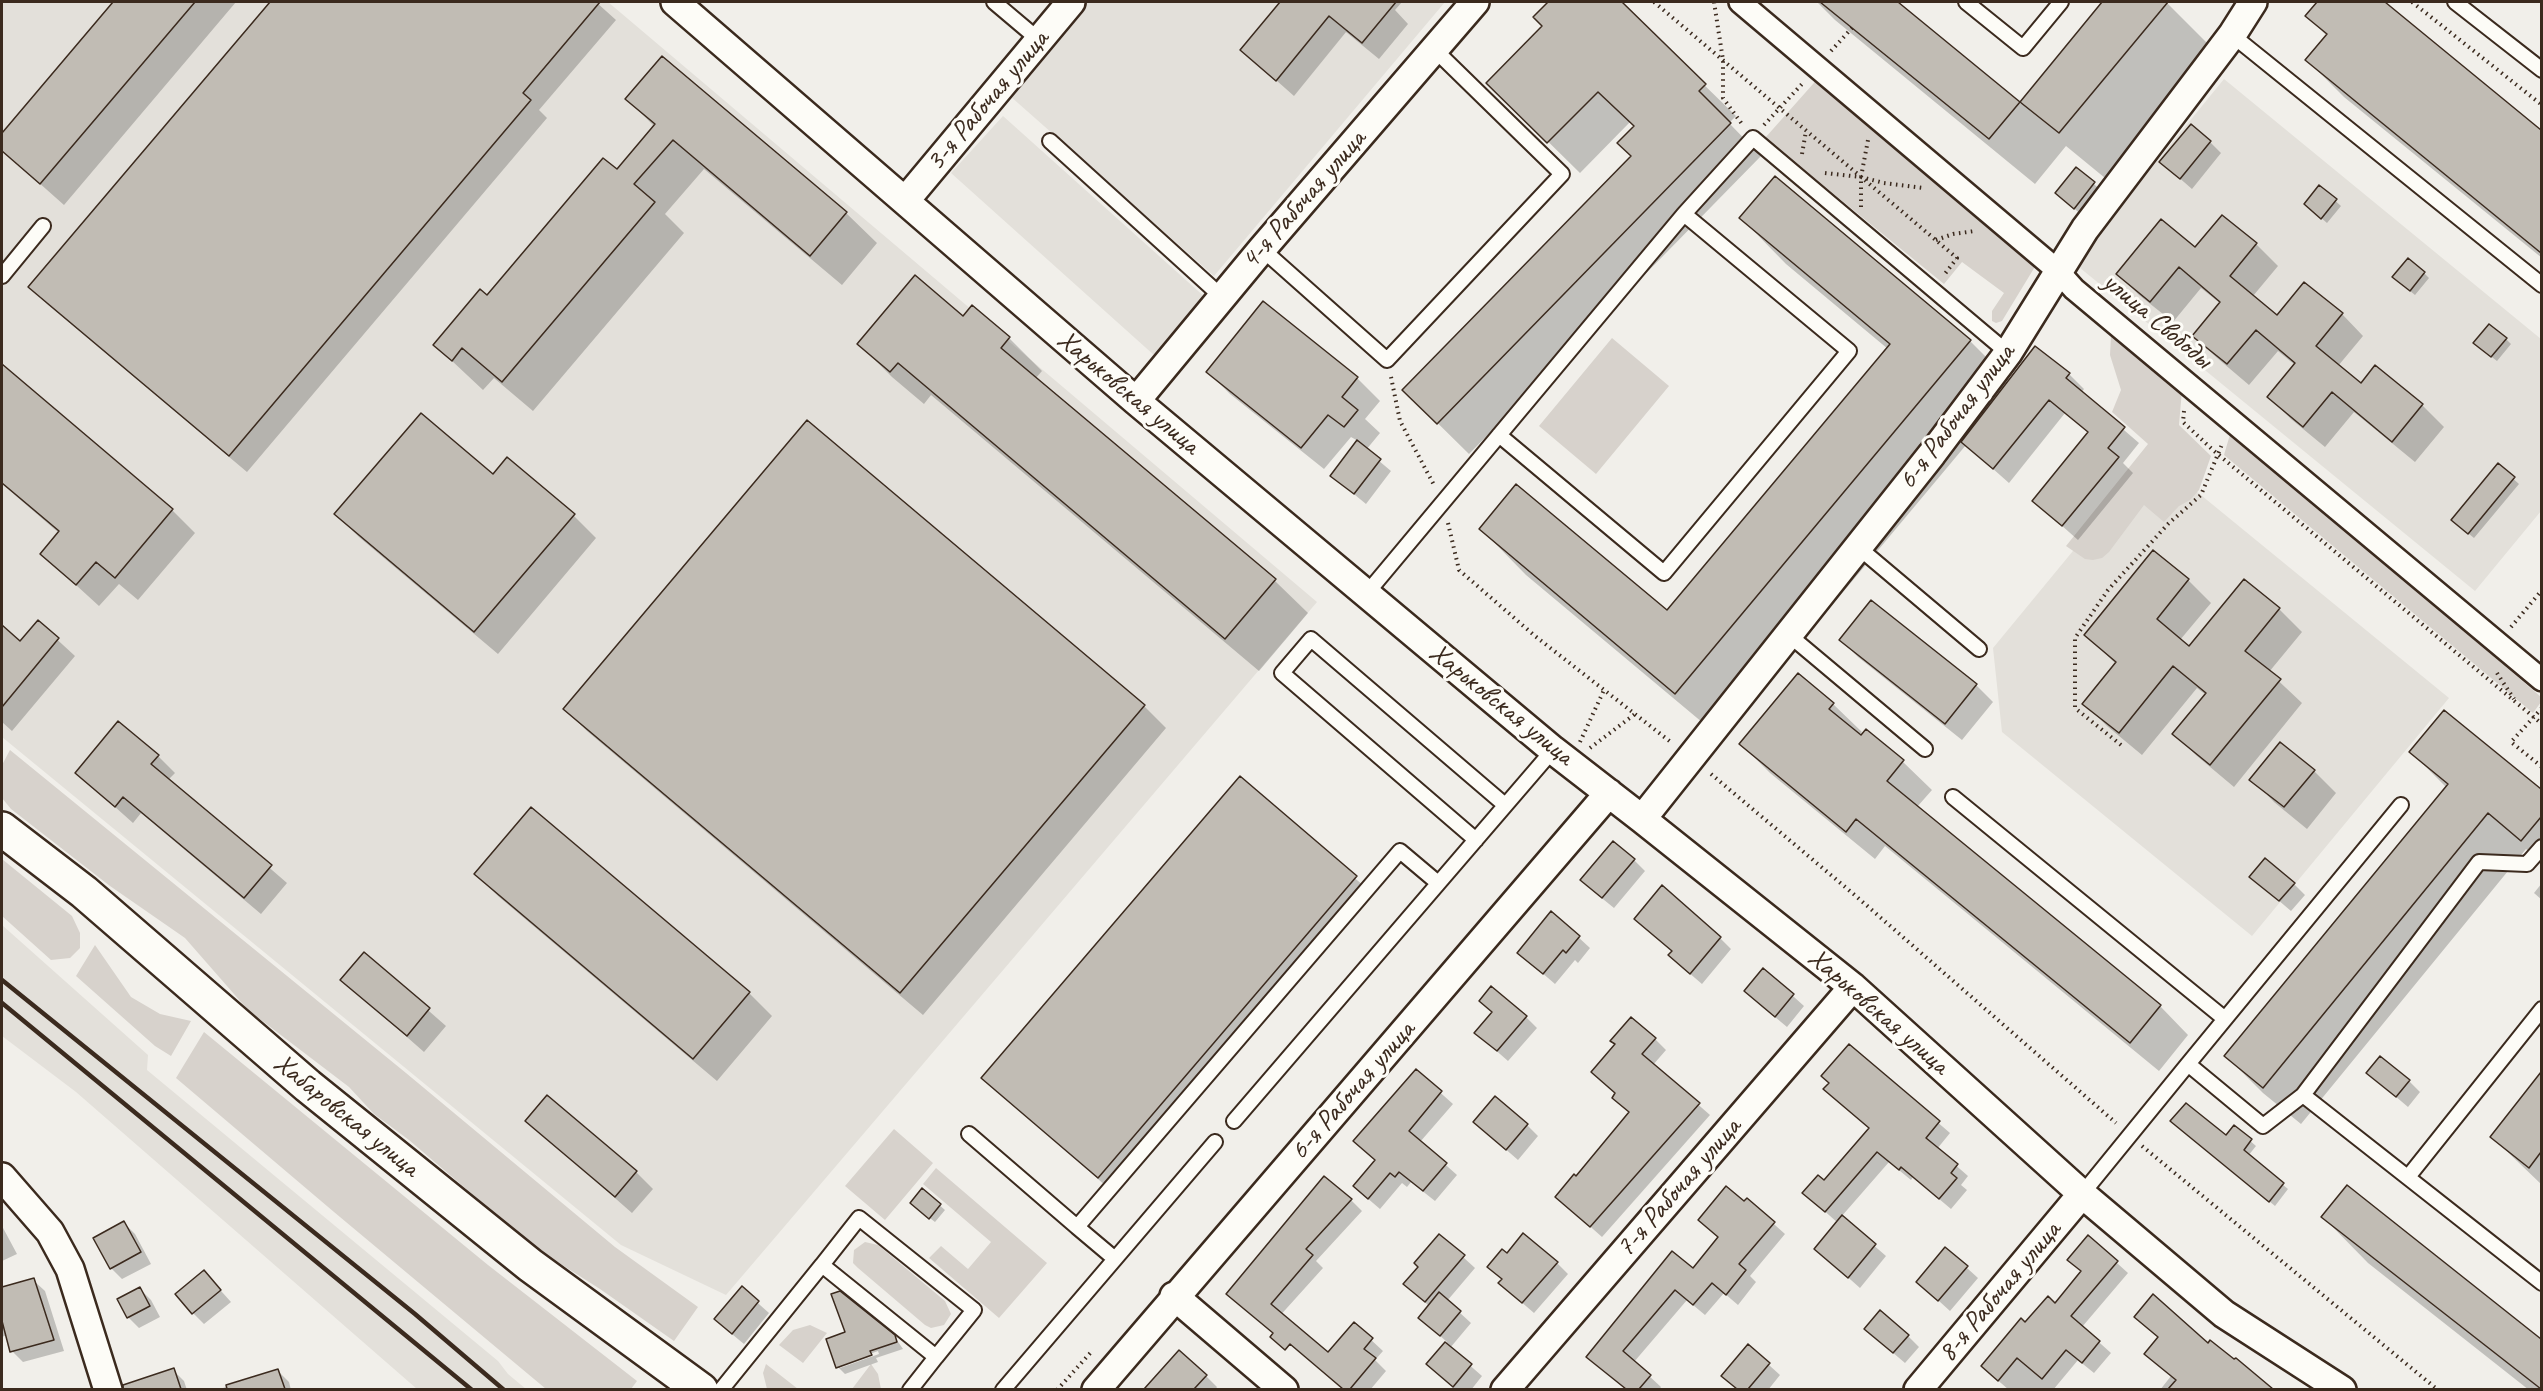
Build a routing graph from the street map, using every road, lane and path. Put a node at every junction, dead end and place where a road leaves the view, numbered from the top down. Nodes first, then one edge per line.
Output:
1 (675, 2) edge
2 (994, 2) edge
3 (1071, 2) edge
4 (1475, 2) edge
5 (1654, 2) edge
6 (1714, 2) edge
7 (1740, 2) edge
8 (1966, 2) edge
9 (2061, 2) edge
10 (2253, 2) edge
11 (2412, 2) edge
12 (2455, 2) edge
13 (2232, 35) junction
14 (1039, 40) junction
15 (1434, 49) junction
16 (1723, 60) junction
17 (2541, 70) edge
18 (2541, 105) edge
19 (1868, 109) junction
20 (1753, 138) junction
21 (1050, 141) dead end
22 (1798, 176) junction
23 (1861, 177) junction
24 (1967, 194) junction
25 (905, 201) junction
26 (1684, 214) junction
27 (43, 226) dead end
28 (1860, 228) junction
29 (1262, 249) junction
30 (2057, 270) junction
31 (2, 276) edge
32 (2541, 285) edge
33 (1932, 289) junction
34 (1222, 297) junction
35 (2008, 353) junction
36 (1387, 360) junction
37 (2186, 383) junction
38 (1136, 401) junction
39 (2229, 418) junction
40 (1499, 435) junction
41 (2219, 455) junction
42 (1443, 502) junction
43 (1858, 547) junction
44 (2541, 590) edge
45 (1366, 593) junction
46 (1789, 635) junction
47 (2498, 643) junction
48 (1979, 649) dead end
49 (2541, 680) edge
50 (2541, 708) edge
51 (1635, 714) junction
52 (2533, 717) junction
53 (2541, 724) edge
54 (2121, 745) dead end
55 (1924, 749) dead end
56 (1562, 756) junction
57 (1691, 758) junction
58 (2541, 767) edge
59 (1609, 793) junction
60 (1953, 796) dead end
61 (2401, 805) dead end
62 (1505, 806) junction
63 (1642, 819) junction
64 (2, 829) edge
65 (1476, 840) junction
66 (2541, 847) edge
67 (1438, 884) junction
68 (1853, 987) junction
69 (2541, 1009) edge
70 (2225, 1019) junction
71 (2188, 1064) junction
72 (2303, 1095) junction
73 (1234, 1121) dead end
74 (969, 1134) dead end
75 (2130, 1135) junction
76 (1215, 1142) dead end
77 (2, 1177) edge
78 (2408, 1177) junction
79 (2082, 1194) junction
80 (1077, 1227) junction
81 (1115, 1259) junction
82 (822, 1265) junction
83 (2541, 1283) edge
84 (1174, 1296) junction
85 (936, 1357) junction
86 (2334, 1387) edge
87 (108, 1389) edge
88 (701, 1389) edge
89 (721, 1389) edge
90 (910, 1389) edge
91 (1003, 1389) edge
92 (1096, 1389) edge
93 (1284, 1389) edge
94 (1505, 1389) edge
95 (1918, 1389) edge
96 (2438, 1389) edge

1 - 25 street, Харьковская улица
2 - 14 lane
3 - 14 street, 3-я Рабочая улица
4 - 15 street, 4-я Рабочая улица
5 - 16 path
6 - 16 path
7 - 19 street, улица Свободы
8 - 9 lane
10 - 13 street, 6-я Рабочая улица
11 - 18 path
12 - 17 lane
13 - 30 street, 6-я Рабочая улица
13 - 32 lane
14 - 25 street, 3-я Рабочая улица
15 - 29 street, 4-я Рабочая улица
15 - 36 lane
16 - 20 path
16 - 23 path
19 - 23 path
19 - 24 street, улица Свободы
20 - 22 lane
20 - 26 lane
21 - 34 lane
22 - 23 path
22 - 28 lane
23 - 24 path
23 - 28 path
23 - 33 path
24 - 30 street, улица Свободы
25 - 38 street, Харьковская улица
26 - 40 lane
26 - 40 lane
27 - 31 lane
28 - 33 lane
29 - 34 street, 4-я Рабочая улица
29 - 36 lane
30 - 35 street, 6-я Рабочая улица
30 - 37 street, улица Свободы
33 - 35 lane
34 - 38 street, 4-я Рабочая улица
35 - 43 street, 6-я Рабочая улица
36 - 42 path
37 - 39 street, улица Свободы
37 - 41 path
38 - 45 street, Харьковская улица
39 - 41 path
39 - 47 street, улица Свободы
40 - 42 lane
41 - 52 path
41 - 54 path
42 - 45 lane
42 - 51 path
43 - 46 street, 6-я Рабочая улица
43 - 48 lane
44 - 47 path
45 - 56 street, Харьковская улица
46 - 55 lane
46 - 57 street, 6-я Рабочая улица
47 - 49 street, улица Свободы
50 - 52 path
51 - 56 path
51 - 57 path
52 - 53 path
52 - 58 path
56 - 59 street, Харьковская улица
56 - 62 lane
57 - 63 street, 6-я Рабочая улица
57 - 75 path
59 - 63 street, Харьковская улица
59 - 84 street, 6-я Рабочая улица
60 - 70 lane
61 - 70 lane
62 - 65 lane
62 - 65 lane
63 - 68 street, Харьковская улица
64 - 88 main road, Хабаровская улица
65 - 67 lane
66 - 72 lane
67 - 73 lane
67 - 80 lane
68 - 79 street, Харьковская улица
68 - 94 street, 7-я Рабочая улица
69 - 78 lane
70 - 71 lane
71 - 72 lane
71 - 75 lane
72 - 78 lane
74 - 80 lane
75 - 79 lane
75 - 96 path
76 - 81 lane
77 - 87 street
78 - 83 lane
79 - 86 street, Харьковская улица
79 - 95 street, 8-я Рабочая улица
80 - 81 lane
81 - 91 lane
82 - 85 lane
82 - 85 lane
82 - 89 lane
84 - 92 street, 6-я Рабочая улица
84 - 93 street
85 - 90 lane

